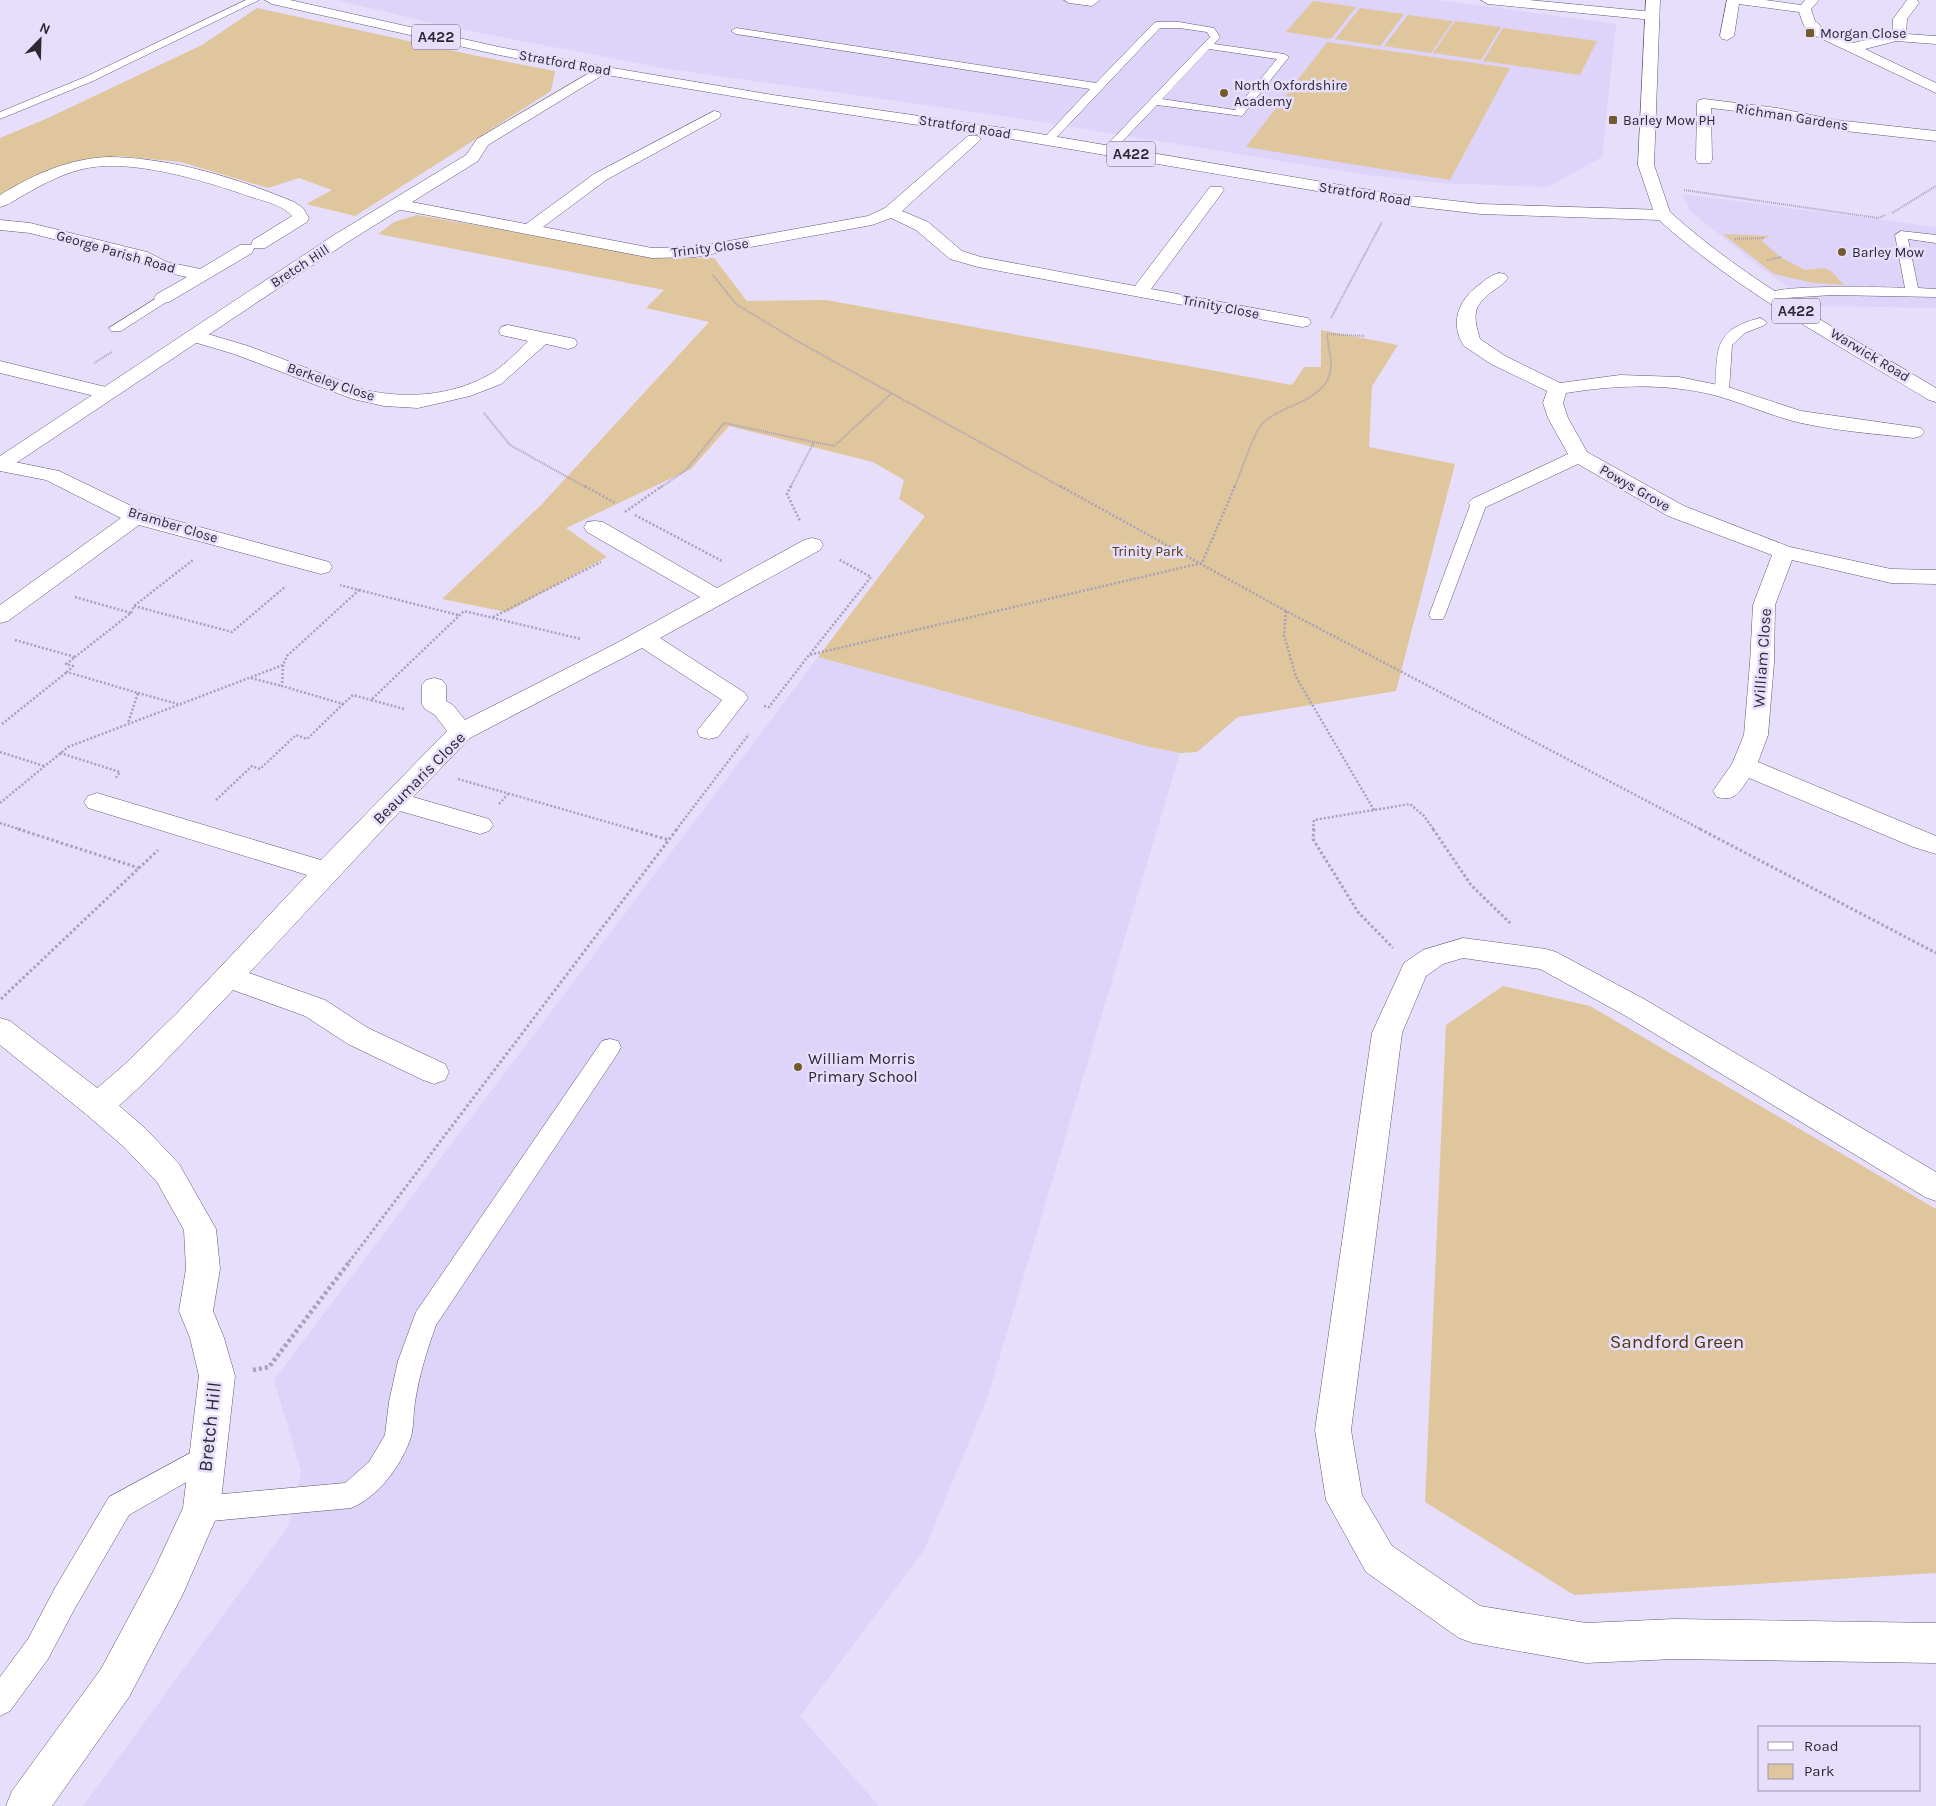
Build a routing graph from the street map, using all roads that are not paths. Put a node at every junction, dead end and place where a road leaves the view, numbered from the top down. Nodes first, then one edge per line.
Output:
1 (254, 0) edge
2 (272, 0) edge
3 (1069, 0) edge
4 (1095, 0) edge
5 (1488, 0) edge
6 (1653, 0) edge
7 (1734, 0) edge
8 (1808, 5) edge
9 (1924, 12) dead end
10 (1653, 16) junction
11 (1711, 20) dead end
12 (1730, 22) junction
13 (736, 31) dead end
14 (1727, 36) dead end
15 (1896, 37) junction
16 (1935, 40) edge
17 (1206, 46) junction
18 (1851, 48) junction
19 (601, 70) junction
20 (1098, 87) junction
21 (1936, 89) edge
22 (1155, 101) junction
23 (0, 116) edge
24 (714, 116) dead end
25 (1936, 136) edge
26 (973, 139) dead end
27 (1048, 140) junction
28 (1108, 150) junction
29 (1704, 160) dead end
30 (1216, 190) dead end
31 (0, 202) edge
32 (396, 204) junction
33 (891, 212) junction
34 (1664, 215) junction
35 (0, 225) edge
36 (528, 230) junction
37 (1936, 239) edge
38 (202, 275) junction
39 (1499, 278) dead end
40 (1140, 292) junction
41 (1912, 292) junction
42 (1936, 293) edge
43 (1770, 295) junction
44 (163, 298) joint
45 (1302, 322) dead end
46 (1760, 322) dead end
47 (116, 328) dead end
48 (508, 331) dead end
49 (194, 336) junction
50 (542, 338) junction
51 (568, 343) dead end
52 (0, 367) edge
53 (1558, 389) junction
54 (1722, 391) junction
55 (107, 393) junction
56 (1936, 396) edge
57 (1914, 432) dead end
58 (1579, 456) junction
59 (0, 465) edge
60 (1479, 503) joint
61 (136, 516) junction
62 (595, 527) road end
63 (812, 545) road end
64 (1784, 552) junction
65 (321, 568) road end
66 (1936, 576) edge
67 (717, 598) junction
68 (1437, 615) dead end
69 (0, 616) edge
70 (633, 643) junction
71 (434, 685) dead end
72 (709, 731) dead end
73 (461, 732) junction
74 (1744, 766) junction
75 (1726, 791) dead end
76 (396, 801) junction
77 (97, 802) dead end
78 (480, 826) dead end
79 (1936, 845) edge
80 (326, 871) junction
81 (227, 976) junction
82 (0, 1030) edge
83 (610, 1047) dead end
84 (434, 1072) dead end
85 (98, 1106) junction
86 (1936, 1188) edge
87 (208, 1456) junction
88 (201, 1509) junction
89 (1936, 1643) edge
90 (0, 1701) edge
91 (27, 1806) edge

1 - 23 lane
2 - 19 street, Stratford Road / A422
3 - 4 lane
5 - 10 street
6 - 10 street, Warwick Road
7 - 8 street
7 - 12 street
8 - 18 street
9 - 15 street
10 - 34 street, Warwick Road
11 - 12 street
12 - 14 street
13 - 20 lane
15 - 16 street
15 - 18 street
17 - 20 lane
17 - 22 lane
17 - 22 lane
18 - 21 street
19 - 27 street, Stratford Road / A422
19 - 32 street, Bretch Hill
20 - 27 lane
22 - 28 lane
24 - 36 street
25 - 29 street, Richman Gardens
26 - 33 street, Trinity Close
27 - 28 street, Stratford Road / A422
28 - 34 street, Stratford Road / A422
30 - 40 street
31 - 38 street, George Parish Road
32 - 36 street, Trinity Close
32 - 49 street, Bretch Hill
33 - 36 street, Trinity Close
33 - 40 street, Trinity Close
34 - 43 street, Warwick Road / A422
35 - 38 street, George Parish Road
37 - 41 lane
38 - 44 street, George Parish Road
39 - 53 street
40 - 45 street, Trinity Close
41 - 42 lane
41 - 43 lane
43 - 56 street, Warwick Road / A422
44 - 47 lane, George Parish Road
46 - 54 lane
48 - 50 street
49 - 50 street, Berkeley Close
49 - 55 street, Bretch Hill
50 - 51 street
52 - 55 street
53 - 54 street
53 - 58 street
54 - 57 street
55 - 59 street, Bretch Hill
58 - 60 street
58 - 64 street, Powys Grove
59 - 61 street, Bramber Close
60 - 68 lane
61 - 65 street, Bramber Close
61 - 69 street
62 - 67 street
63 - 67 street, Beaumaris Close
64 - 66 street, Powys Grove
64 - 74 street, William Close
67 - 70 street, Beaumaris Close
70 - 72 street
70 - 73 street, Beaumaris Close
71 - 73 street
73 - 76 street, Beaumaris Close
74 - 75 street, William Close
74 - 79 street
76 - 78 street
76 - 80 street, Beaumaris Close
77 - 80 street
80 - 81 street, Beaumaris Close
81 - 84 street
81 - 85 street, Beaumaris Close
82 - 85 street, Bretch Hill
83 - 88 lane
85 - 87 street, Bretch Hill
86 - 89 street
87 - 88 street, Bretch Hill
87 - 90 lane
88 - 91 street, Bretch Hill

